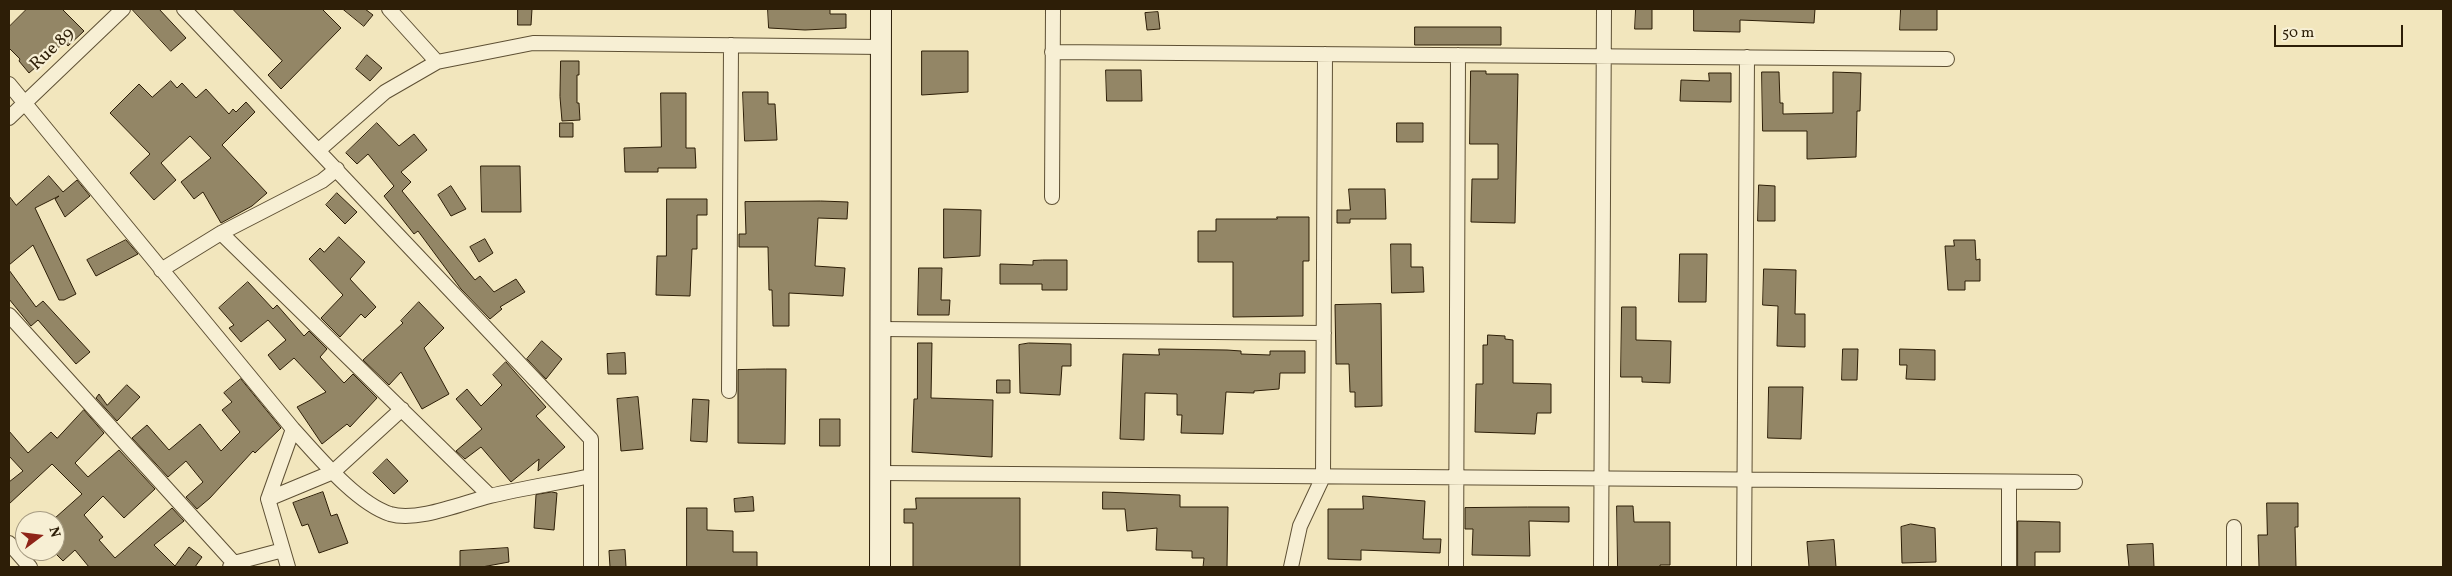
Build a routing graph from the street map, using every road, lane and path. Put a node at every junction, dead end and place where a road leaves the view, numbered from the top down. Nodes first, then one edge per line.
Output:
1 (123, 9) edge
2 (184, 9) edge
3 (389, 9) edge
4 (881, 9) edge
5 (1053, 9) edge
6 (1604, 9) edge
7 (731, 45) junction
8 (882, 47) junction
9 (1052, 52) junction
10 (1325, 54) junction
11 (1458, 55) junction
12 (1604, 56) junction
13 (1746, 57) junction
14 (1947, 59) dead end
15 (437, 62) junction
16 (9, 84) edge
17 (25, 104) junction
18 (9, 118) edge
19 (319, 150) junction
20 (337, 169) junction
21 (1052, 197) dead end
22 (221, 233) junction
23 (161, 270) junction
24 (9, 315) edge
25 (880, 329) junction
26 (1324, 333) junction
27 (729, 391) dead end
28 (402, 409) junction
29 (294, 429) junction
30 (333, 472) junction
31 (880, 473) junction
32 (591, 476) junction
33 (1323, 477) junction
34 (1456, 478) junction
35 (1602, 479) junction
36 (1744, 480) junction
37 (2009, 482) junction
38 (2076, 482) dead end
39 (490, 496) junction
40 (268, 499) junction
41 (2234, 527) dead end
42 (9, 544) edge
43 (283, 550) junction
44 (232, 565) edge
45 (30, 567) edge
46 (288, 567) edge
47 (591, 567) edge
48 (880, 567) edge
49 (1291, 567) edge
50 (1456, 567) edge
51 (1601, 567) edge
52 (1744, 567) edge
53 (2009, 567) edge
54 (2234, 567) edge

1 - 17 street, Rue 89
2 - 19 street
3 - 15 street
4 - 8 main road
5 - 9 street
6 - 12 street
7 - 8 street
7 - 15 street
7 - 27 street
8 - 25 main road
9 - 10 street
9 - 21 street
10 - 11 street
10 - 26 street
11 - 12 street
11 - 34 street
12 - 13 street
12 - 35 street
13 - 14 street
13 - 36 street
15 - 19 street
16 - 17 street
17 - 18 street, Rue 89
17 - 23 street
19 - 20 street
20 - 22 street
20 - 32 street
22 - 23 street
22 - 28 street
23 - 29 street
24 - 44 street
25 - 26 street
25 - 31 main road
26 - 33 street
28 - 30 street
28 - 39 street
29 - 30 street
29 - 40 street
30 - 39 street
30 - 40 street
31 - 33 street
31 - 48 main road
32 - 39 street
32 - 47 street
33 - 34 street
33 - 49 street
34 - 35 street
34 - 50 street
35 - 36 street
35 - 51 street
36 - 37 street
36 - 52 street
37 - 38 street
37 - 53 street
40 - 43 street
41 - 54 street
42 - 45 street
43 - 44 street
43 - 46 street

